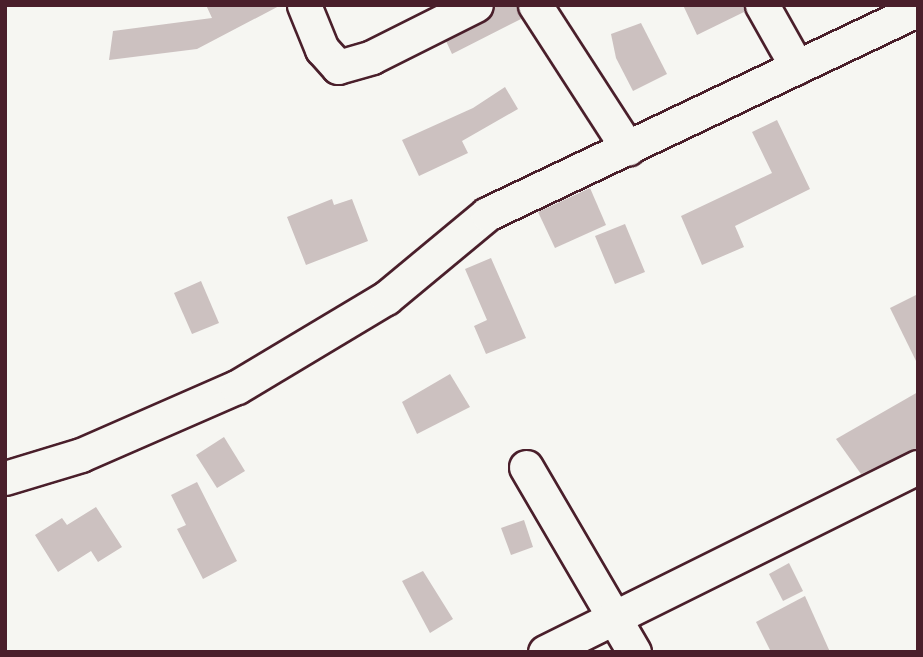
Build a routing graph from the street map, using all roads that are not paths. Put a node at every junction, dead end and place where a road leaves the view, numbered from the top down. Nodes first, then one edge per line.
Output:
1 (304, 5) edge
2 (475, 5) edge
3 (535, 5) edge
4 (762, 5) edge
5 (918, 9) edge
6 (797, 67) junction
7 (628, 149) junction
8 (526, 467) dead end
9 (918, 467) edge
10 (5, 478) edge
11 (614, 618) junction
12 (545, 652) edge
13 (634, 652) edge

1 - 2 street
3 - 7 street
4 - 6 street
5 - 6 street
6 - 7 street
7 - 10 street
8 - 11 street
9 - 11 street
11 - 12 street
11 - 13 street

